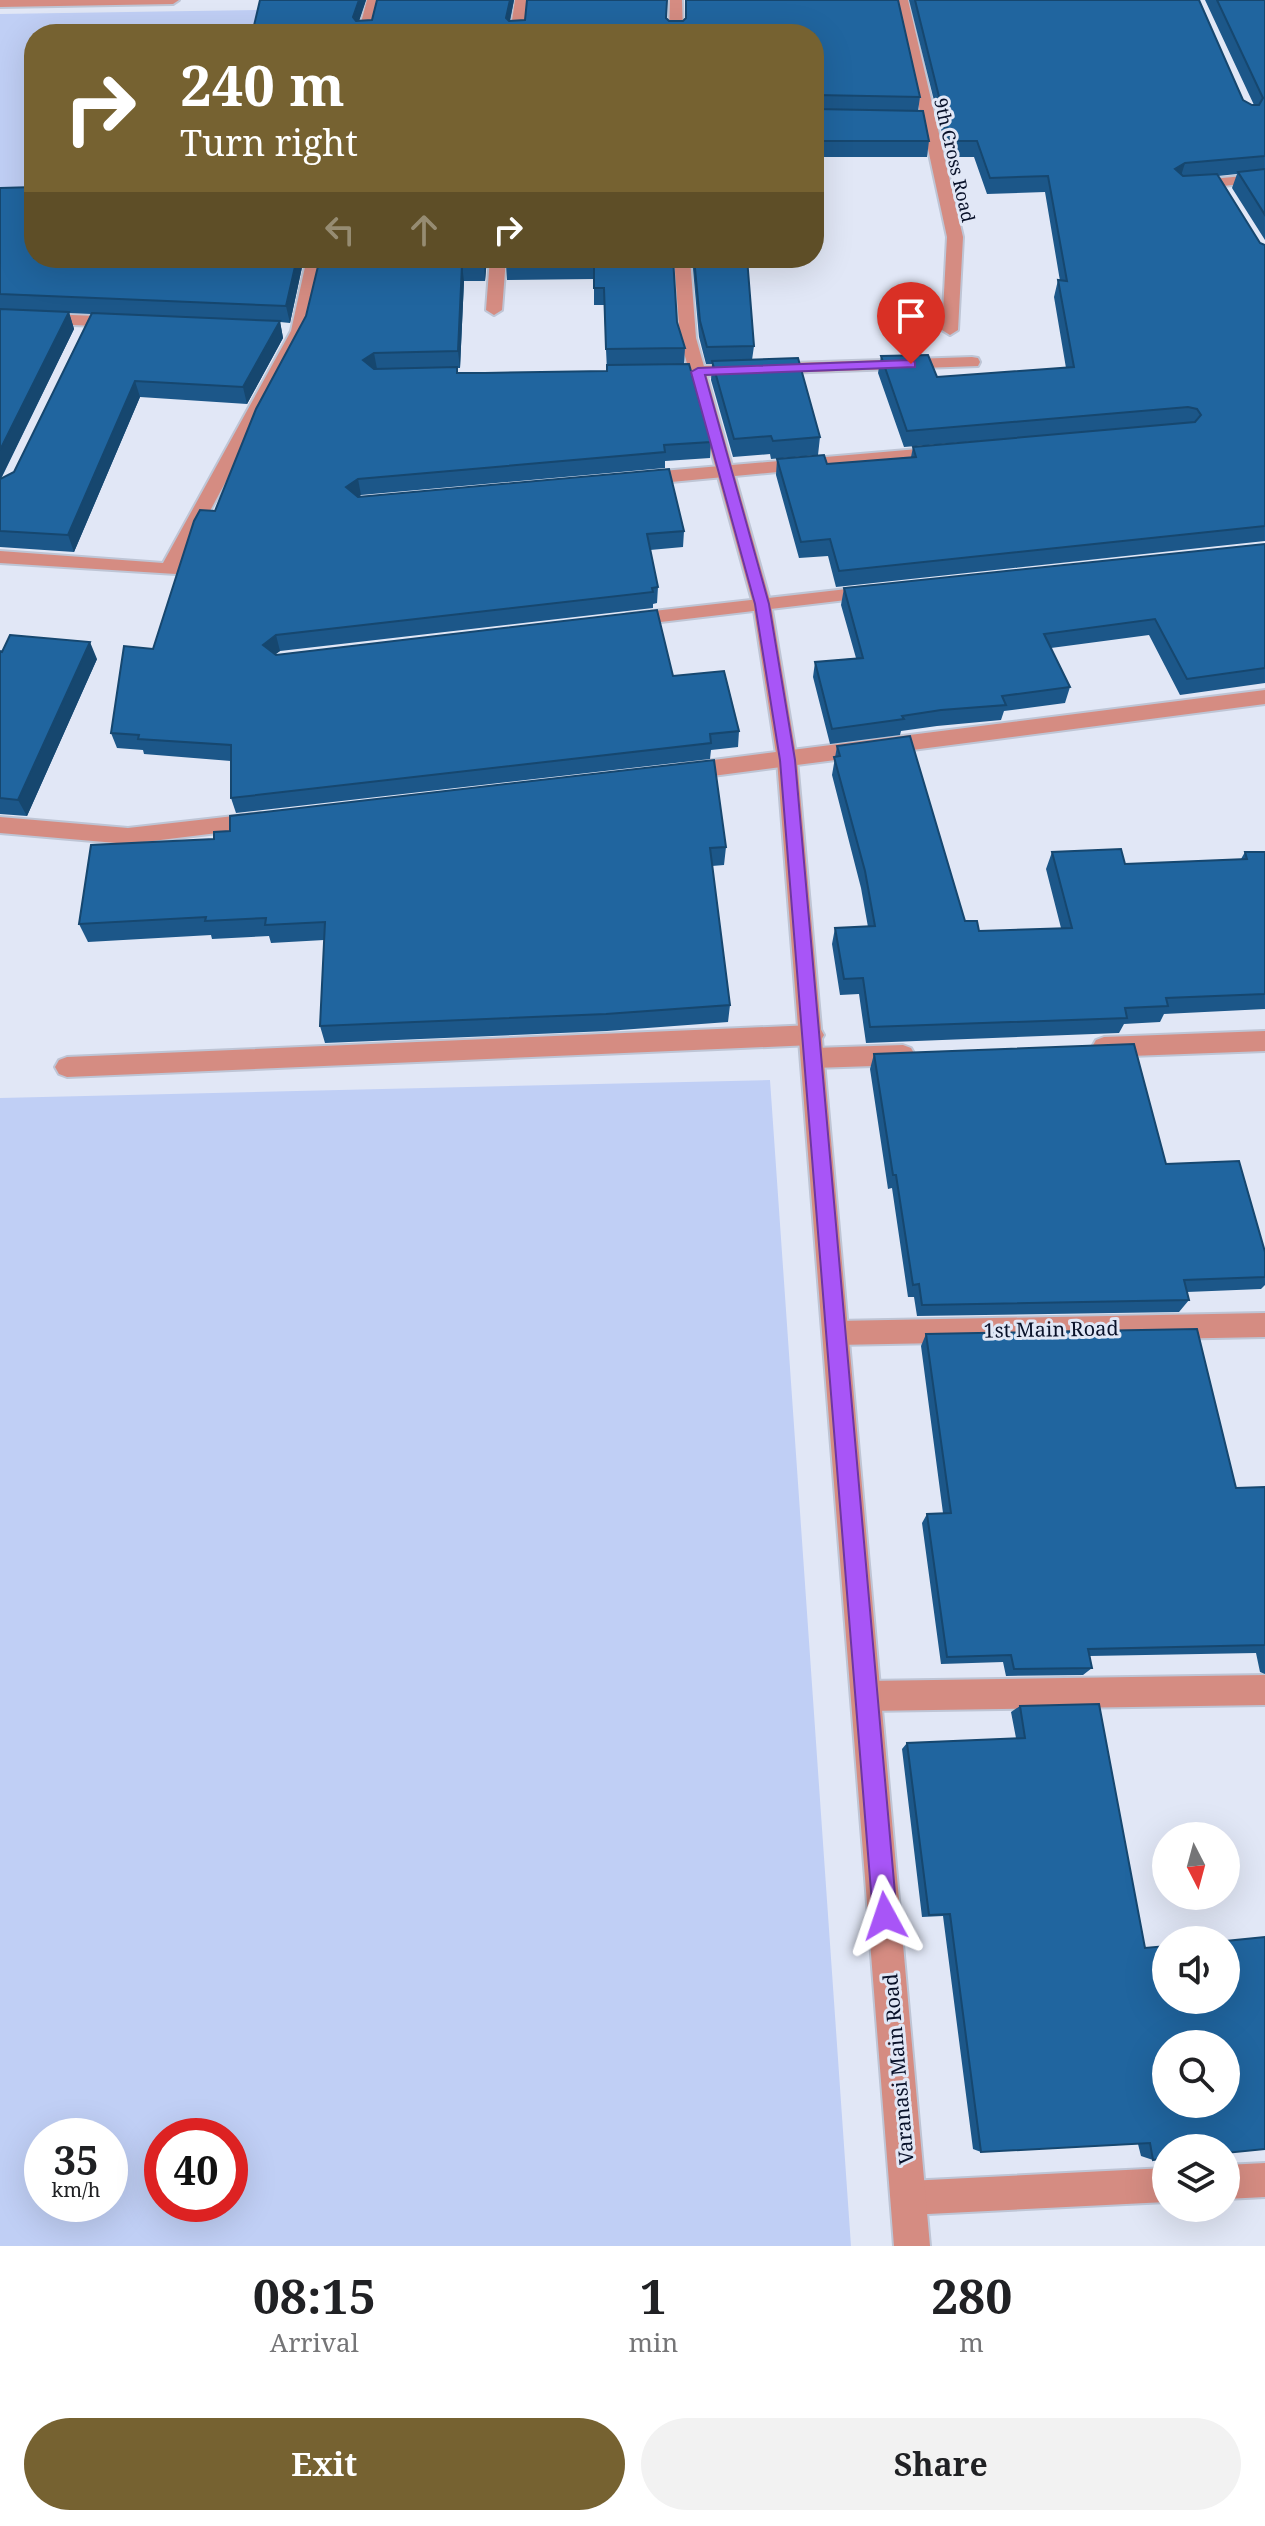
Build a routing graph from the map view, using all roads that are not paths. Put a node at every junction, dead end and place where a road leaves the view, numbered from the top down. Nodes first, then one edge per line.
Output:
1 (173, 0) edge
2 (373, 0) edge
3 (521, 0) edge
4 (676, 0) edge
5 (902, 0) edge
6 (33, 1) edge
7 (0, 3) edge
8 (367, 24) edge
9 (518, 24) edge
10 (676, 24) edge
11 (1265, 178) edge
12 (1180, 186) edge
13 (312, 268) edge
14 (497, 268) edge
15 (683, 268) edge
16 (494, 310) dead end
17 (0, 317) edge
18 (134, 323) edge
19 (950, 330) dead end
20 (972, 362) dead end
21 (652, 372) edge
22 (698, 372) junction
23 (961, 451) edge
24 (724, 472) junction
25 (614, 482) edge
26 (0, 557) edge
27 (888, 590) edge
28 (762, 604) junction
29 (606, 622) edge
30 (1265, 697) edge
31 (787, 760) junction
32 (662, 774) edge
33 (285, 818) edge
34 (0, 825) edge
35 (1265, 1041) edge
36 (813, 1047) junction
37 (1078, 1048) edge
38 (923, 1054) edge
39 (67, 1067) dead end
40 (1265, 1325) edge
41 (836, 1333) junction
42 (1265, 1690) edge
43 (866, 1696) junction
44 (1265, 2180) edge
45 (1240, 2181) edge
46 (1152, 2186) edge
47 (908, 2198) junction
48 (912, 2246) edge

1 - 6 street
2 - 8 street
3 - 9 street
4 - 10 street
5 - 19 street, 9th Cross Road
6 - 7 street
11 - 12 street
13 - 26 street
14 - 16 street
15 - 22 street, Varanasi Main Road
17 - 18 street
20 - 22 street
21 - 22 street
22 - 24 street, Varanasi Main Road
23 - 24 street
24 - 25 street
24 - 28 street, Varanasi Main Road
27 - 28 street
28 - 29 street
28 - 31 street, Varanasi Main Road
30 - 31 street
31 - 32 street
31 - 36 street, Varanasi Main Road
33 - 34 street
35 - 37 street
36 - 38 street
36 - 39 street
36 - 41 street, Varanasi Main Road
40 - 41 street, 1st Main Road
41 - 43 street, Varanasi Main Road
42 - 43 street
43 - 47 street, Varanasi Main Road
44 - 45 street
46 - 47 street
47 - 48 street, Varanasi Main Road

